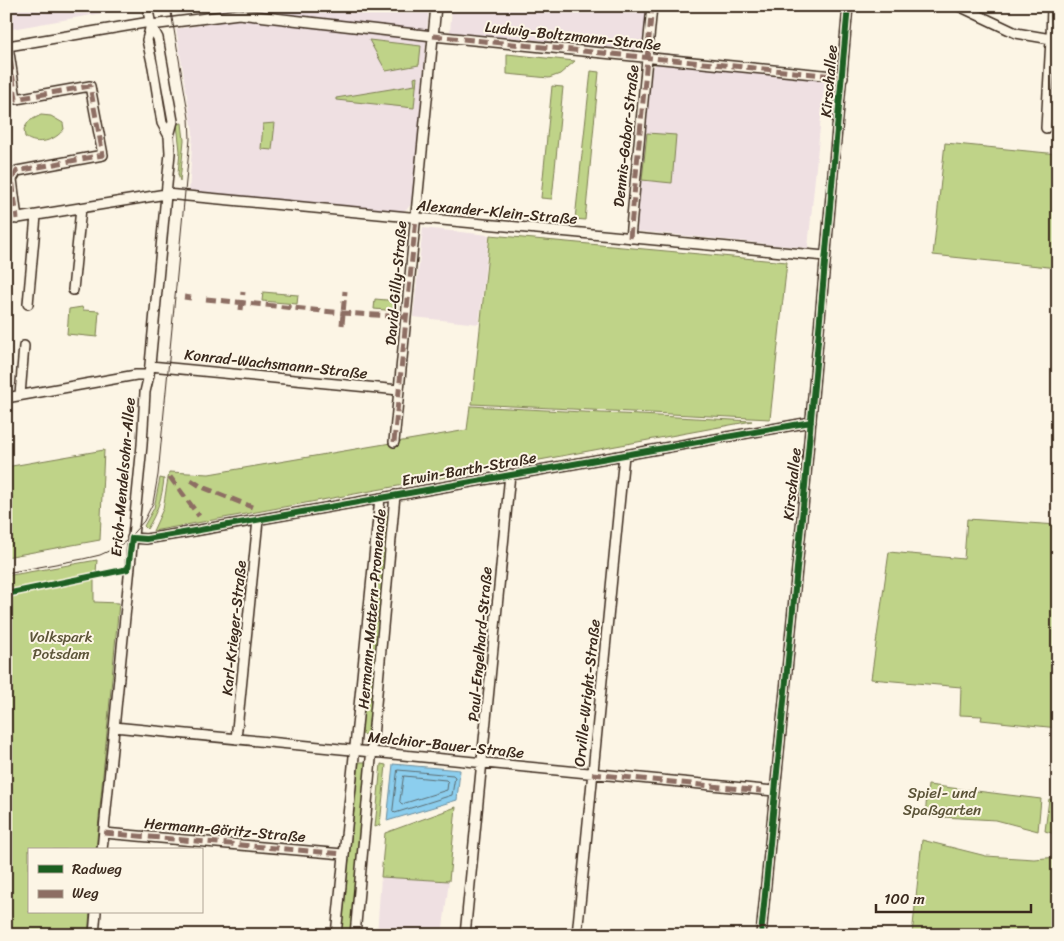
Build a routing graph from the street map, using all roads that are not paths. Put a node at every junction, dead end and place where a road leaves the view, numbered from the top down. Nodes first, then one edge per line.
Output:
1 (147, 6) edge
2 (436, 6) edge
3 (652, 6) edge
4 (848, 6) edge
5 (959, 6) edge
6 (1052, 6) edge
7 (150, 24) junction
8 (433, 36) junction
9 (1051, 39) junction
10 (647, 57) junction
11 (843, 77) junction
12 (1046, 128) dead end
13 (166, 194) junction
14 (81, 208) junction
15 (36, 216) junction
16 (17, 218) junction
17 (416, 218) junction
18 (6, 220) edge
19 (630, 238) junction
20 (825, 256) junction
21 (74, 290) dead end
22 (28, 304) dead end
23 (24, 346) dead end
24 (150, 371) junction
25 (399, 390) junction
26 (20, 395) junction
27 (6, 398) edge
28 (811, 422) junction
29 (394, 442) dead end
30 (624, 454) junction
31 (510, 474) junction
32 (395, 495) junction
33 (380, 498) junction
34 (258, 520) junction
35 (132, 538) junction
36 (114, 727) junction
37 (236, 739) junction
38 (353, 750) junction
39 (373, 751) junction
40 (482, 763) junction
41 (592, 774) junction
42 (774, 791) junction
43 (104, 833) junction
44 (102, 848) edge
45 (343, 854) junction
46 (96, 914) edge
47 (94, 935) edge
48 (336, 935) edge
49 (355, 935) edge
50 (465, 935) edge
51 (577, 935) edge
52 (761, 935) edge

1 - 7 street, Erich-Mendelsohn-Allee
2 - 8 street, David-Gilly-Straße
3 - 10 street, Dennis-Gabor-Straße
4 - 11 street, Kirschallee
5 - 9 street
6 - 9 street
7 - 8 street, Ludwig-Boltzmann-Straße
7 - 13 street, Erich-Mendelsohn-Allee
7 - 16 street, Ludwig-Boltzmann-Straße
8 - 10 street, Ludwig-Boltzmann-Straße
8 - 17 street, David-Gilly-Straße
9 - 12 street
10 - 11 street, Ludwig-Boltzmann-Straße
10 - 19 street, Dennis-Gabor-Straße
11 - 20 street, Kirschallee
13 - 14 street, Alexander-Klein-Straße
13 - 17 street, Alexander-Klein-Straße
13 - 24 street, Erich-Mendelsohn-Allee
14 - 15 street, Alexander-Klein-Straße
14 - 21 street
15 - 16 street, Alexander-Klein-Straße
15 - 22 street
16 - 18 street, Alexander-Klein-Straße
17 - 19 street, Alexander-Klein-Straße
17 - 25 street, David-Gilly-Straße
19 - 20 street, Alexander-Klein-Straße
20 - 28 street, Kirschallee
23 - 26 street
24 - 25 street, Konrad-Wachsmann-Straße
24 - 26 street, Konrad-Wachsmann-Straße
24 - 35 street, Erich-Mendelsohn-Allee
25 - 29 street, David-Gilly-Straße
26 - 27 street, Konrad-Wachsmann-Straße
28 - 30 street, Erwin-Barth-Straße
28 - 42 street, Kirschallee
30 - 31 street, Erwin-Barth-Straße
30 - 41 street, Orville-Wright-Straße
31 - 32 street, Erwin-Barth-Straße
31 - 40 street, Paul-Engelhard-Straße
32 - 33 street, Erwin-Barth-Straße
32 - 39 street, Hermann-Mattern-Promenade
33 - 34 street, Erwin-Barth-Straße
33 - 38 street, Hermann-Mattern-Promenade
34 - 35 street, Erwin-Barth-Straße
34 - 37 street, Karl-Krieger-Straße
35 - 36 street, Erich-Mendelsohn-Allee
36 - 37 street, Melchior-Bauer-Straße
36 - 43 street, Erich-Mendelsohn-Allee
37 - 38 street, Melchior-Bauer-Straße
38 - 39 street, Melchior-Bauer-Straße
38 - 45 street, Hermann-Mattern-Promenade
39 - 40 street, Melchior-Bauer-Straße
39 - 49 street, Hermann-Mattern-Promenade
40 - 41 street, Melchior-Bauer-Straße
40 - 50 street, Paul-Engelhard-Straße
41 - 42 street, Melchior-Bauer-Straße
41 - 51 street, Orville-Wright-Straße
42 - 52 street, Kirschallee
43 - 44 street, Erich-Mendelsohn-Allee
43 - 45 street, Hermann-Göritz-Straße
45 - 48 street, Hermann-Mattern-Promenade
46 - 47 street

